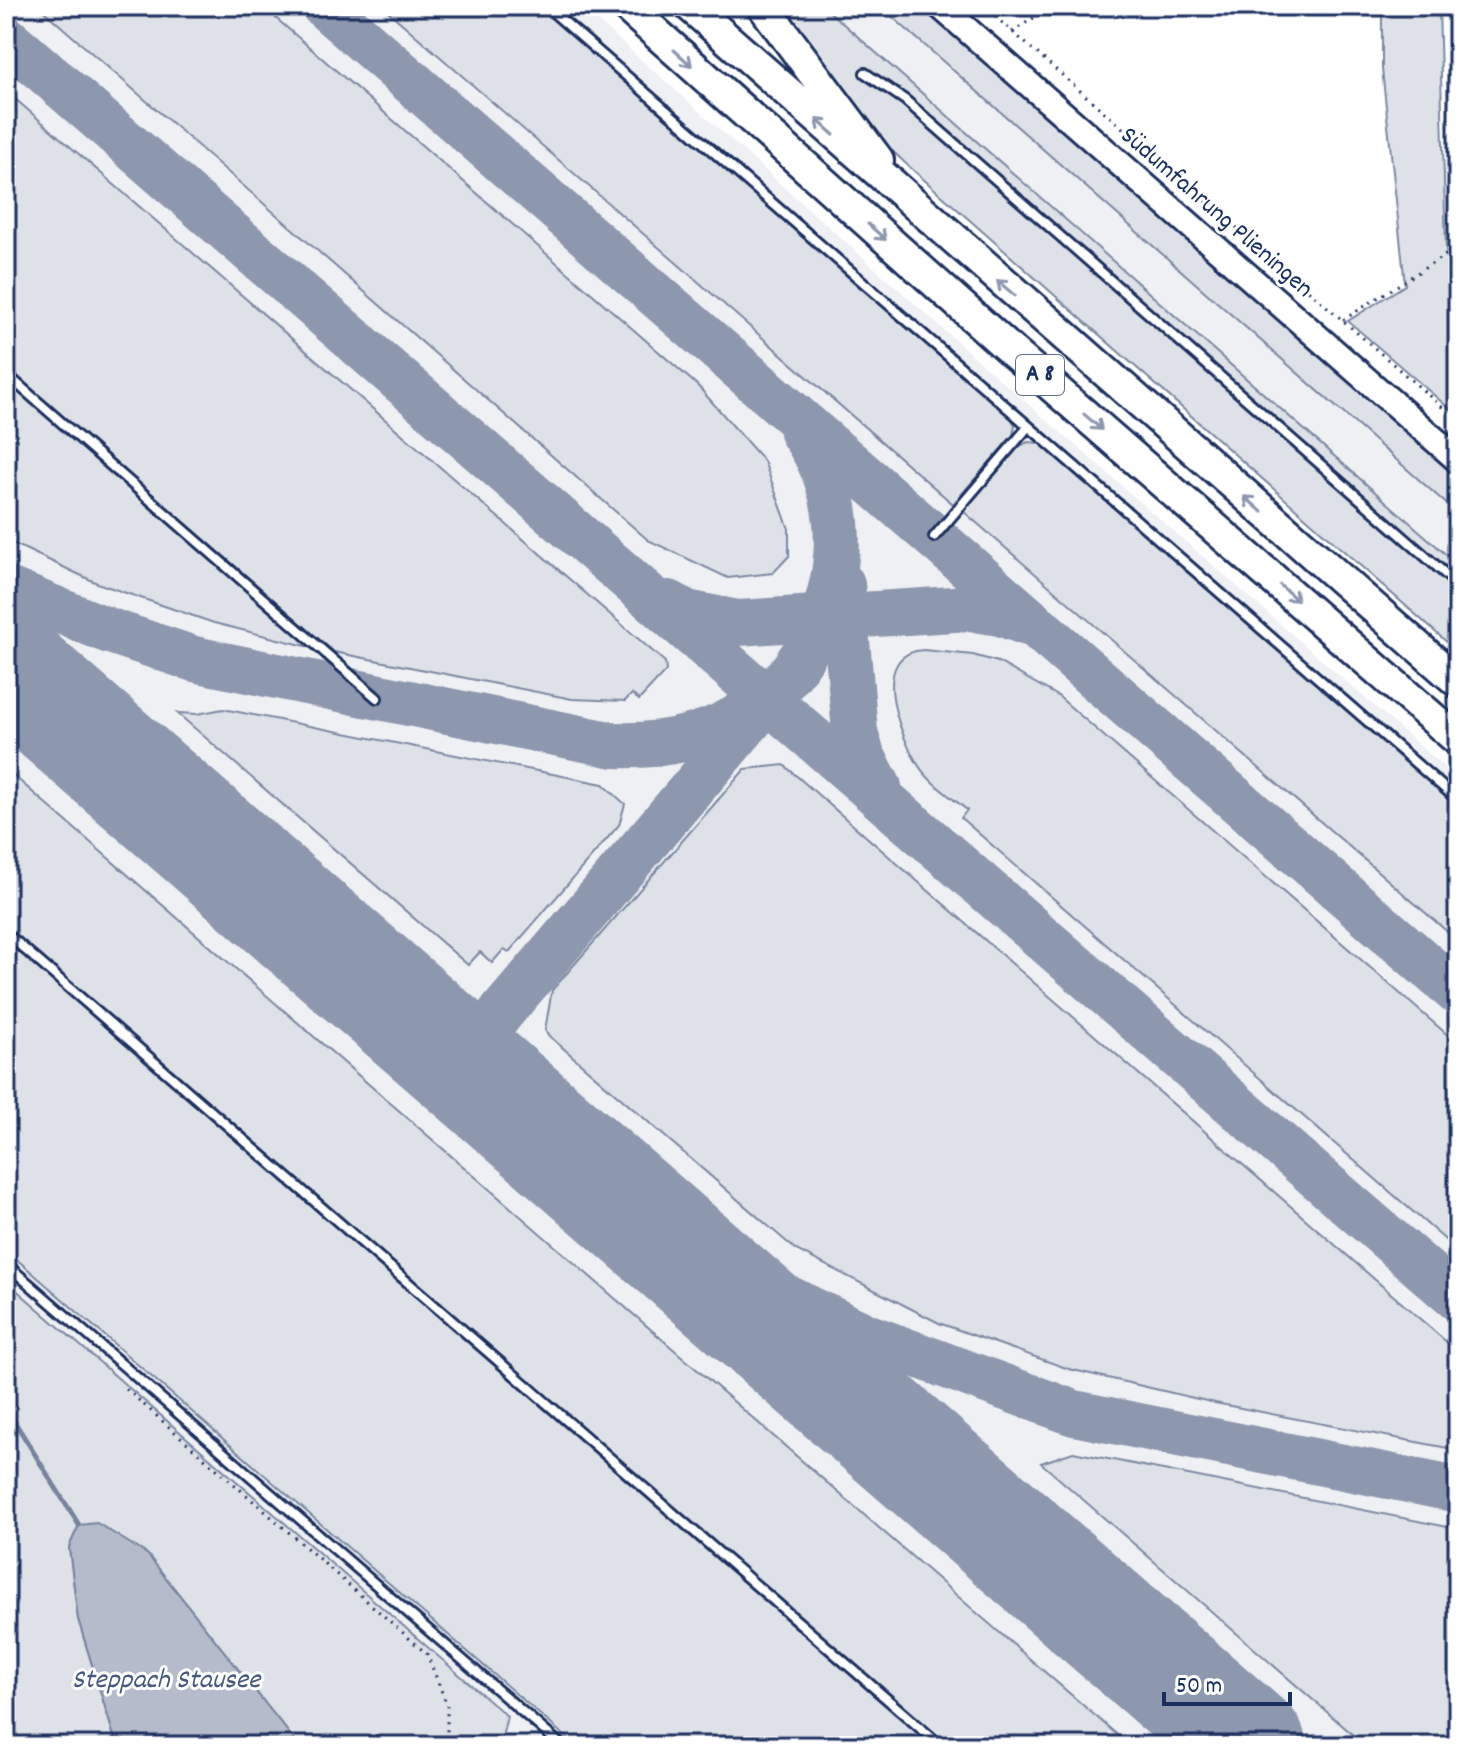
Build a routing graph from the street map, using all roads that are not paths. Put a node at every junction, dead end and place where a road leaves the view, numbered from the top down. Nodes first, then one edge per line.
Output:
1 (546, 6) edge
2 (626, 6) edge
3 (690, 6) edge
4 (763, 6) edge
5 (940, 6) edge
6 (865, 73) dead end
7 (904, 198) junction
8 (6, 374) edge
9 (1028, 427) junction
10 (1458, 460) edge
11 (934, 537) dead end
12 (1458, 585) edge
13 (1458, 682) edge
14 (377, 698) dead end
15 (1458, 740) edge
16 (1458, 800) edge
17 (6, 933) edge
18 (6, 1264) edge
19 (553, 1737) junction
20 (545, 1746) edge
21 (562, 1746) edge
22 (941, 1746) edge

1 - 9 lane
2 -> 15 highway, A 8
7 -> 3 highway, A 8
4 - 7 highway
5 - 10 main road, Südumfahrung Plieningen
6 - 12 lane
13 -> 7 highway, A 8
8 - 14 lane
9 - 11 lane
9 - 16 lane
17 - 22 lane
18 - 19 lane
19 - 20 lane
19 - 21 lane

